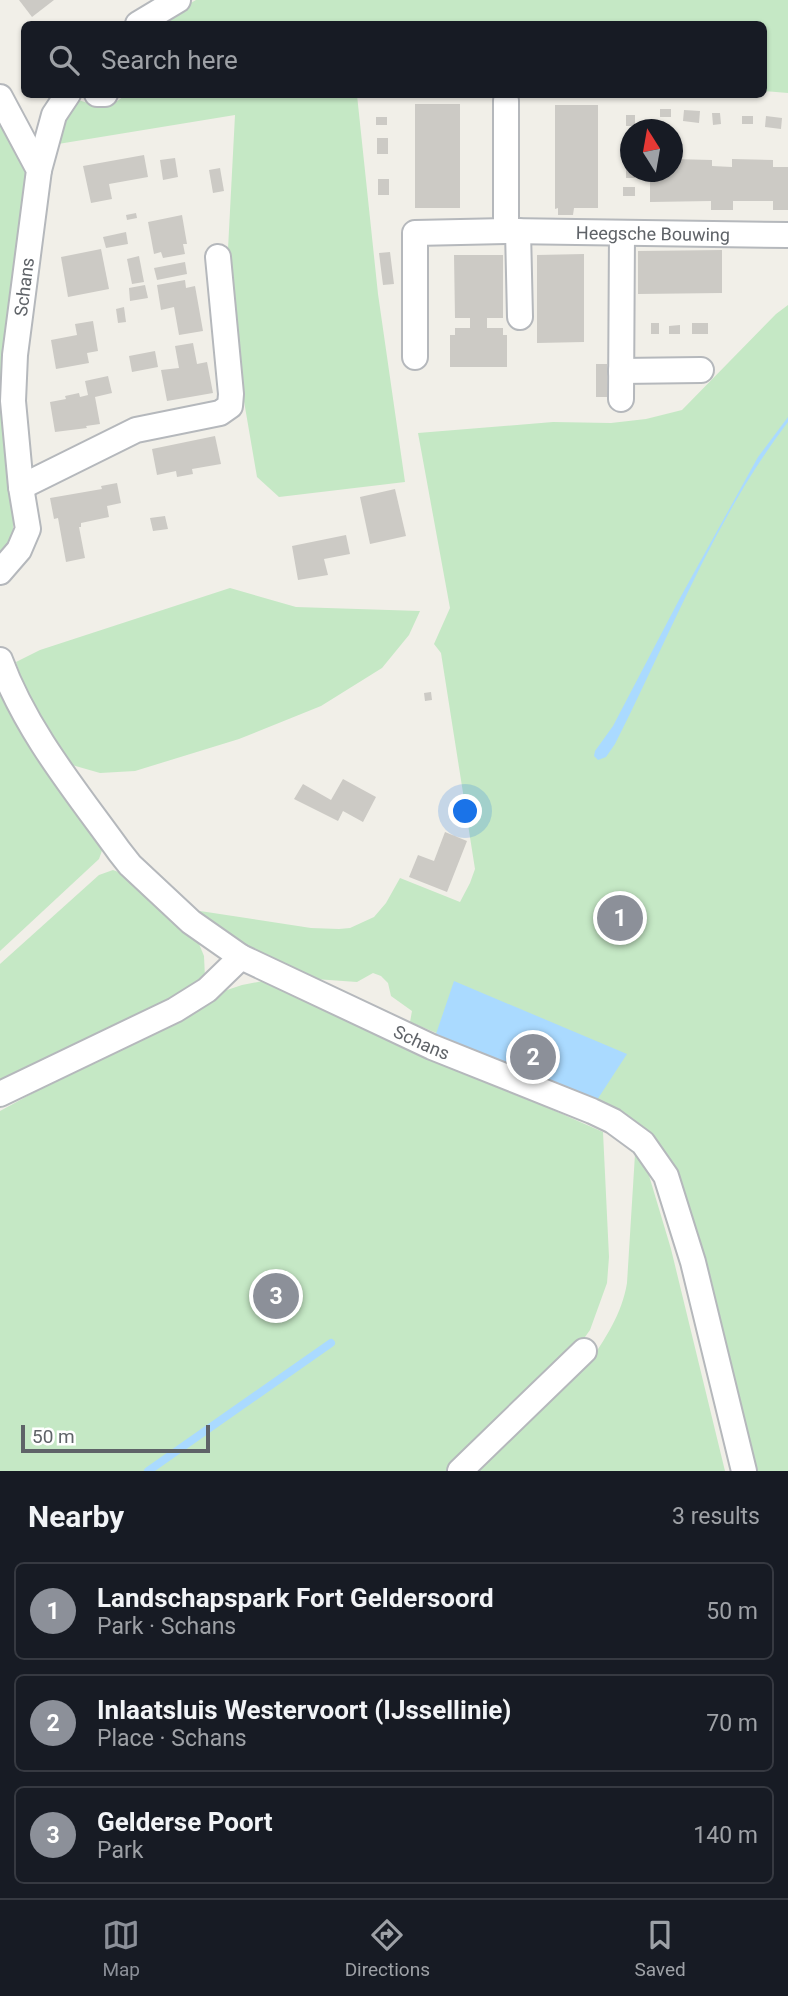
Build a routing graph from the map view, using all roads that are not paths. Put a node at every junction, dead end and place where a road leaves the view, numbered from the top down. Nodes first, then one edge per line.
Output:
1 (178, 0) edge
2 (143, 21) edge
3 (0, 97) edge
4 (65, 98) edge
5 (506, 101) dead end
6 (39, 170) junction
7 (512, 231) junction
8 (622, 233) junction
9 (788, 235) edge
10 (218, 257) dead end
11 (520, 317) dead end
12 (415, 357) dead end
13 (701, 370) dead end
14 (621, 371) junction
15 (621, 399) dead end
16 (21, 487) junction
17 (0, 572) edge
18 (0, 660) edge
19 (241, 957) junction
20 (0, 1094) edge
21 (584, 1351) dead end
22 (460, 1471) edge
23 (744, 1471) edge

1 - 2 street
3 - 6 street
4 - 6 street, Schans
5 - 7 street
6 - 16 street, Schans
7 - 8 street, Heegsche Bouwing
7 - 11 street
7 - 12 street, Heegsche Bouwing
8 - 9 street, Heegsche Bouwing
8 - 14 street
10 - 16 street
13 - 14 street
14 - 15 street
16 - 17 street, Schans
18 - 19 street, Schans
19 - 20 street
19 - 23 street, Schans
21 - 22 street

